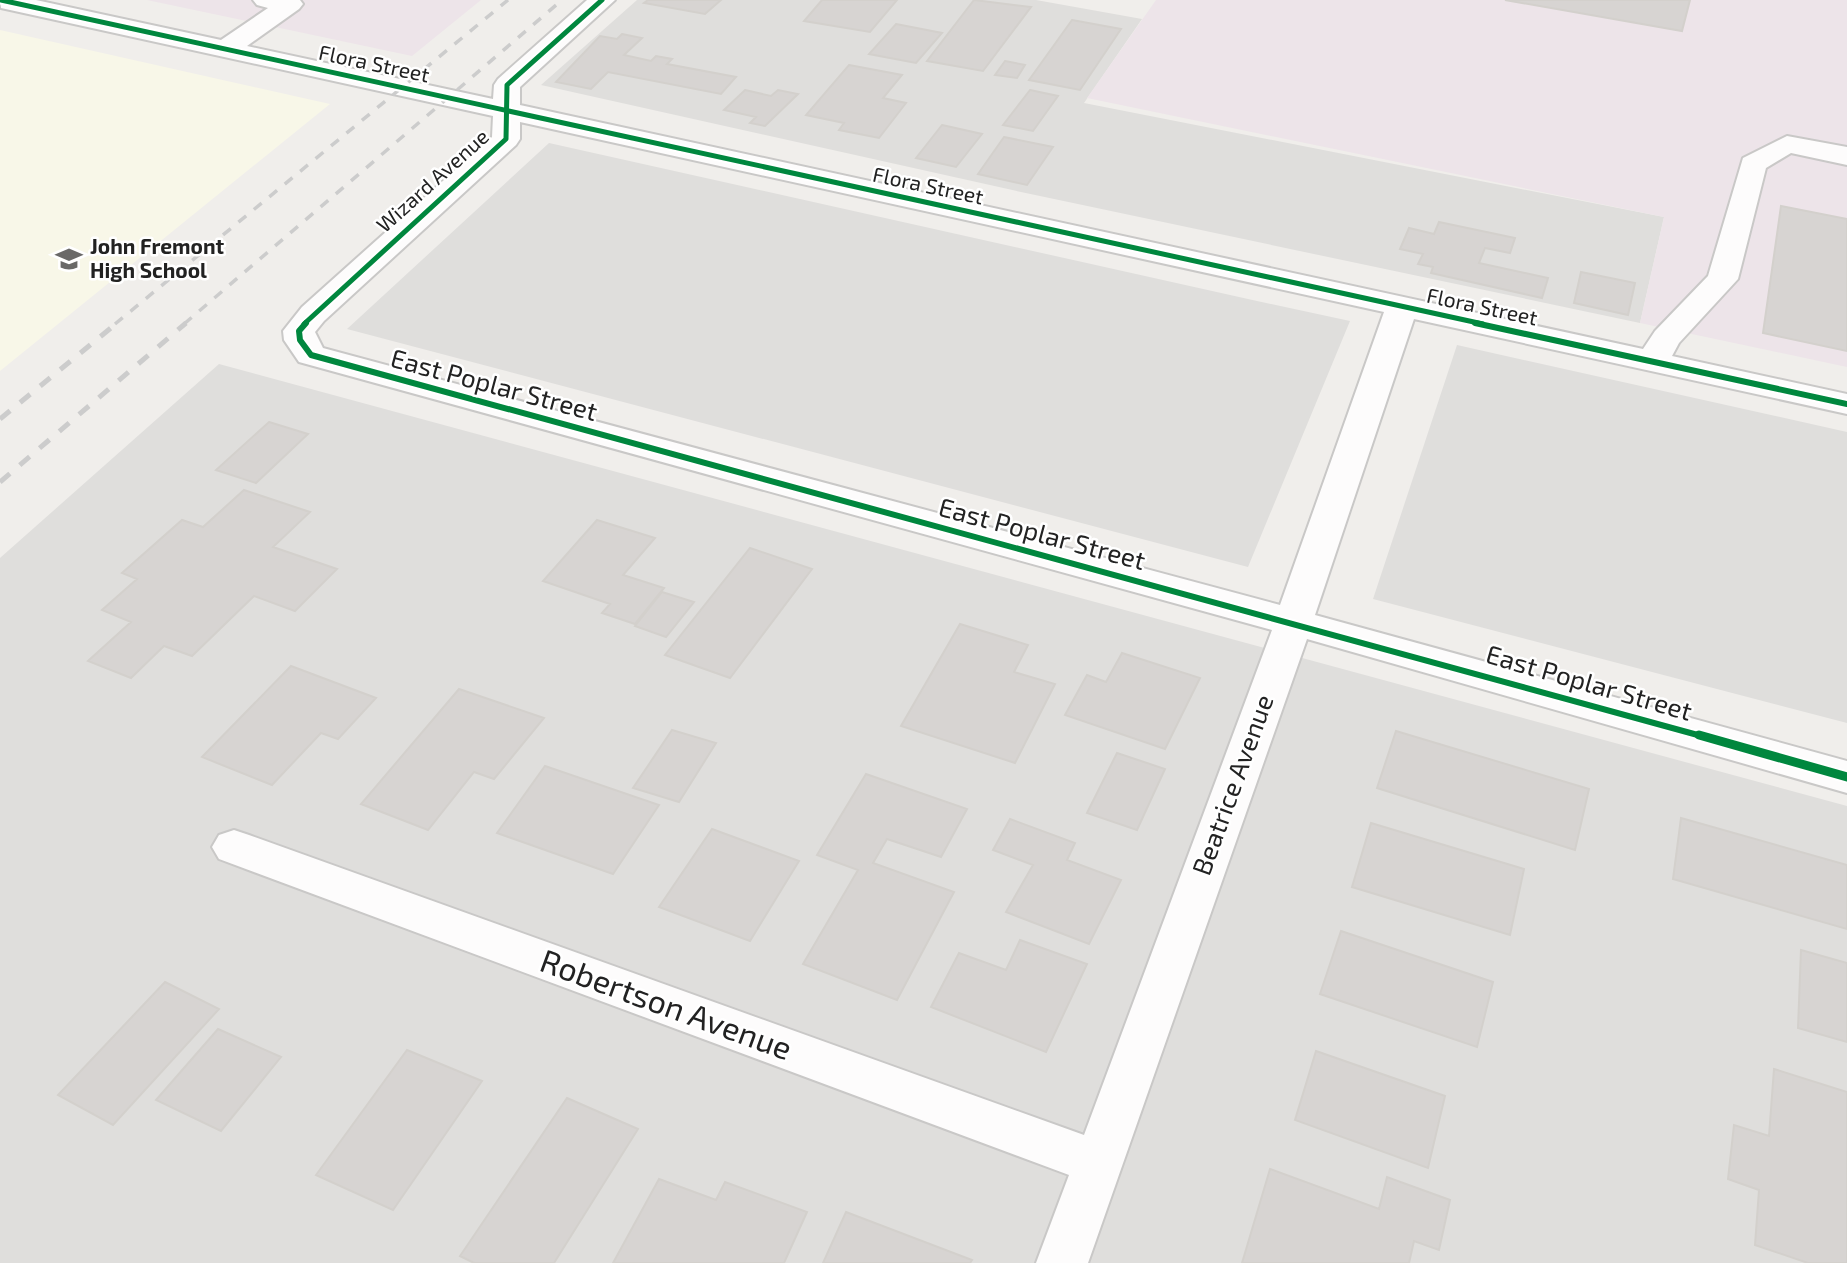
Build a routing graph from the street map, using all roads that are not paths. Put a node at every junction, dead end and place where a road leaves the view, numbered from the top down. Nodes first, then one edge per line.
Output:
1 (1, 0) edge
2 (114, 0) edge
3 (266, 0) edge
4 (602, 0) edge
5 (88, 19) junction
6 (225, 49) junction
7 (508, 111) junction
8 (1847, 156) edge
9 (341, 288) joint
10 (1402, 307) junction
11 (1652, 362) junction
12 (1847, 404) edge
13 (1293, 624) junction
14 (1847, 777) edge
15 (234, 847) dead end
16 (1097, 1163) junction
17 (1062, 1263) edge

1 - 5 street, Flora Street
2 - 5 street
3 - 6 street
4 - 7 street, Wizard Avenue
5 - 6 street, Flora Street
6 - 7 street, Flora Street
7 - 9 street, Wizard Avenue
7 - 10 street, Flora Street
8 - 11 street
9 - 13 street, East Poplar Street
10 - 11 street, Flora Street
10 - 13 street, Beatrice Avenue
11 - 12 street, Flora Street
13 - 14 street, East Poplar Street
13 - 16 street, Beatrice Avenue
15 - 16 street, Robertson Avenue
16 - 17 street, Beatrice Avenue

